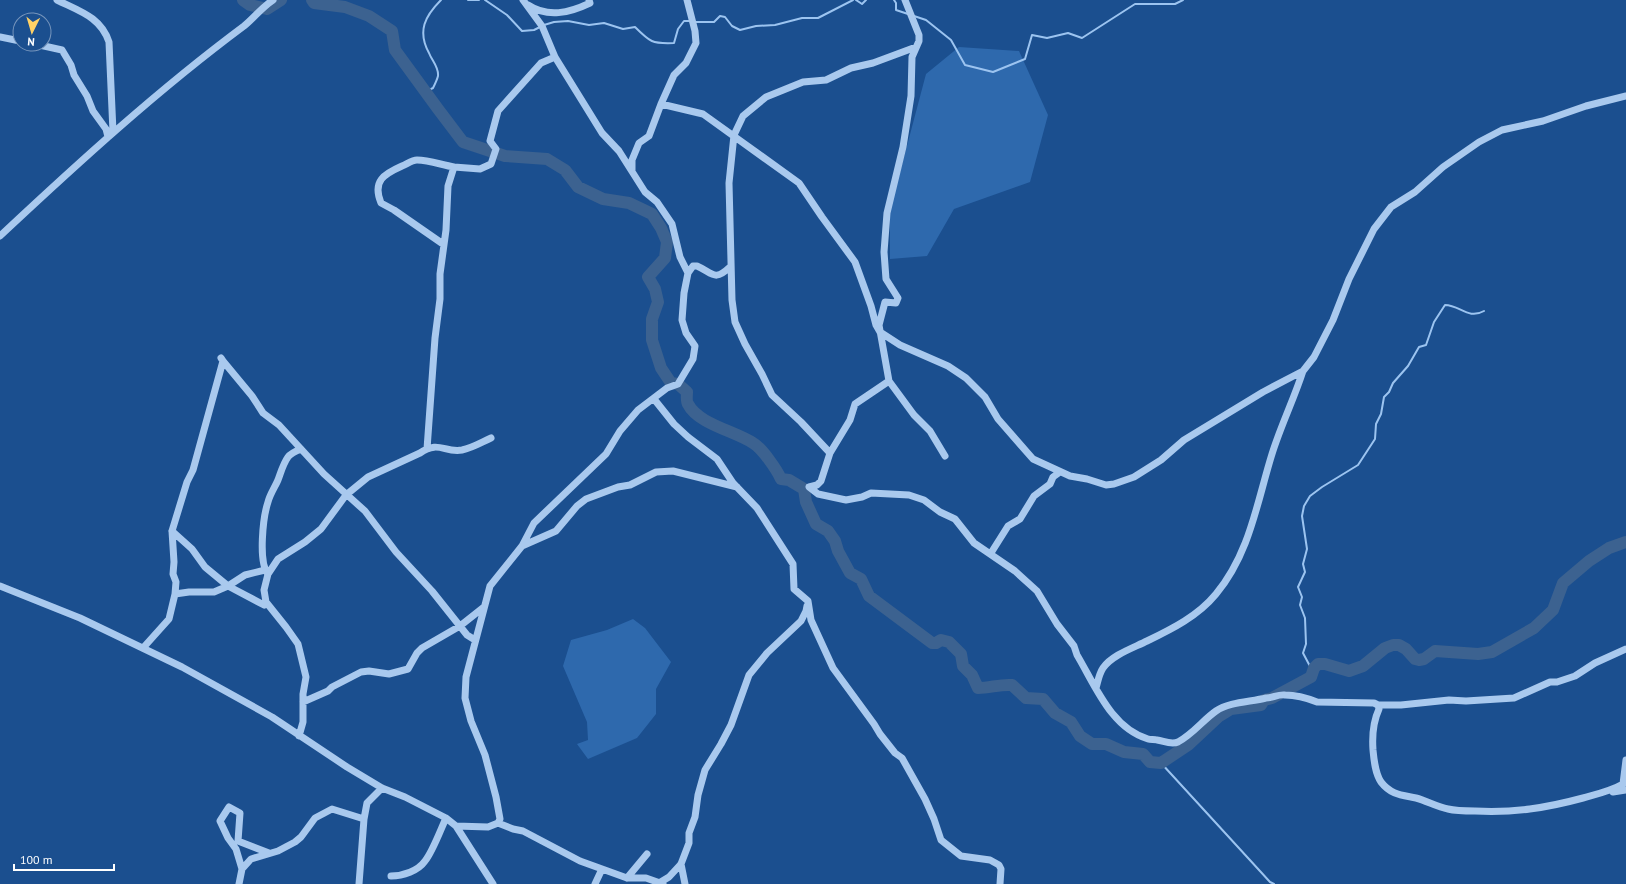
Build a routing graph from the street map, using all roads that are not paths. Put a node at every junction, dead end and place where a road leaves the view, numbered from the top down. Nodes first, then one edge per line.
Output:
1 (57, 0) edge
2 (273, 0) edge
3 (589, 0) edge
4 (687, 0) edge
5 (905, 0) edge
6 (524, 1) edge
7 (0, 37) edge
8 (12, 39) edge
9 (916, 47) junction
10 (52, 48) edge
11 (555, 57) junction
12 (1626, 96) edge
13 (661, 104) junction
14 (110, 135) junction
15 (734, 135) junction
16 (454, 167) junction
17 (632, 171) junction
18 (0, 236) edge
19 (443, 244) junction
20 (730, 267) junction
21 (688, 274) junction
22 (880, 332) junction
23 (1303, 371) junction
24 (890, 381) junction
25 (654, 399) junction
26 (491, 438) dead end
27 (301, 449) junction
28 (427, 449) junction
29 (830, 453) junction
30 (945, 456) dead end
31 (1060, 472) junction
32 (738, 487) junction
33 (346, 495) junction
34 (172, 531) junction
35 (522, 546) junction
36 (991, 553) junction
37 (266, 572) junction
38 (0, 586) edge
39 (228, 586) junction
40 (175, 594) junction
41 (808, 601) junction
42 (264, 605) dead end
43 (484, 607) junction
44 (460, 626) junction
45 (475, 640) junction
46 (143, 648) junction
47 (1626, 649) edge
48 (1096, 688) junction
49 (303, 702) junction
50 (1378, 705) junction
51 (299, 736) junction
52 (1626, 760) edge
53 (382, 788) junction
54 (1626, 790) edge
55 (1595, 795) junction
56 (446, 818) junction
57 (364, 819) junction
58 (498, 823) junction
59 (456, 826) junction
60 (228, 838) junction
61 (238, 841) junction
62 (269, 853) junction
63 (647, 854) dead end
64 (681, 864) junction
65 (242, 869) junction
66 (602, 869) junction
67 (391, 876) dead end
68 (627, 878) junction
69 (661, 883) edge
70 (239, 884) edge
71 (358, 884) edge
72 (493, 884) edge
73 (595, 884) edge
74 (684, 884) edge
75 (1000, 884) edge

1 - 14 street
2 - 14 street
3 - 6 street
4 - 13 street
5 - 9 street
6 - 11 street
7 - 8 street
9 - 15 street
9 - 22 street
10 - 14 street
11 - 16 street
11 - 17 street
12 - 23 street
13 - 15 street
13 - 17 street
14 - 18 street
15 - 20 street
15 - 22 street
16 - 19 street
16 - 19 street
17 - 21 street
19 - 28 street
20 - 21 street
20 - 29 street
21 - 25 street
22 - 24 street
22 - 31 street
23 - 31 street
23 - 48 street
24 - 29 street
24 - 30 street
25 - 32 street
25 - 35 street
26 - 28 street
27 - 33 street
27 - 34 street
27 - 37 street
28 - 33 street
29 - 36 street
31 - 36 street
32 - 35 street
32 - 41 street
33 - 37 street
33 - 44 street
34 - 39 street
34 - 40 street
35 - 43 street
36 - 48 street
37 - 39 street
37 - 49 street
38 - 46 street
39 - 40 street
39 - 42 street
40 - 46 street
41 - 64 street
41 - 75 street
43 - 44 street
43 - 45 street
44 - 45 street
44 - 49 street
45 - 58 street
46 - 51 street
47 - 50 street
48 - 50 street
49 - 51 street
50 - 55 street
51 - 53 street
52 - 55 street
53 - 56 street
53 - 57 street
54 - 55 street
56 - 59 street
56 - 67 street
57 - 62 street
57 - 71 street
58 - 59 street
58 - 66 street
59 - 72 street
60 - 61 street
60 - 61 street
60 - 65 street
61 - 62 street
62 - 65 street
63 - 68 street
64 - 69 street
64 - 74 street
65 - 70 street
66 - 68 street
66 - 73 street
68 - 69 street

